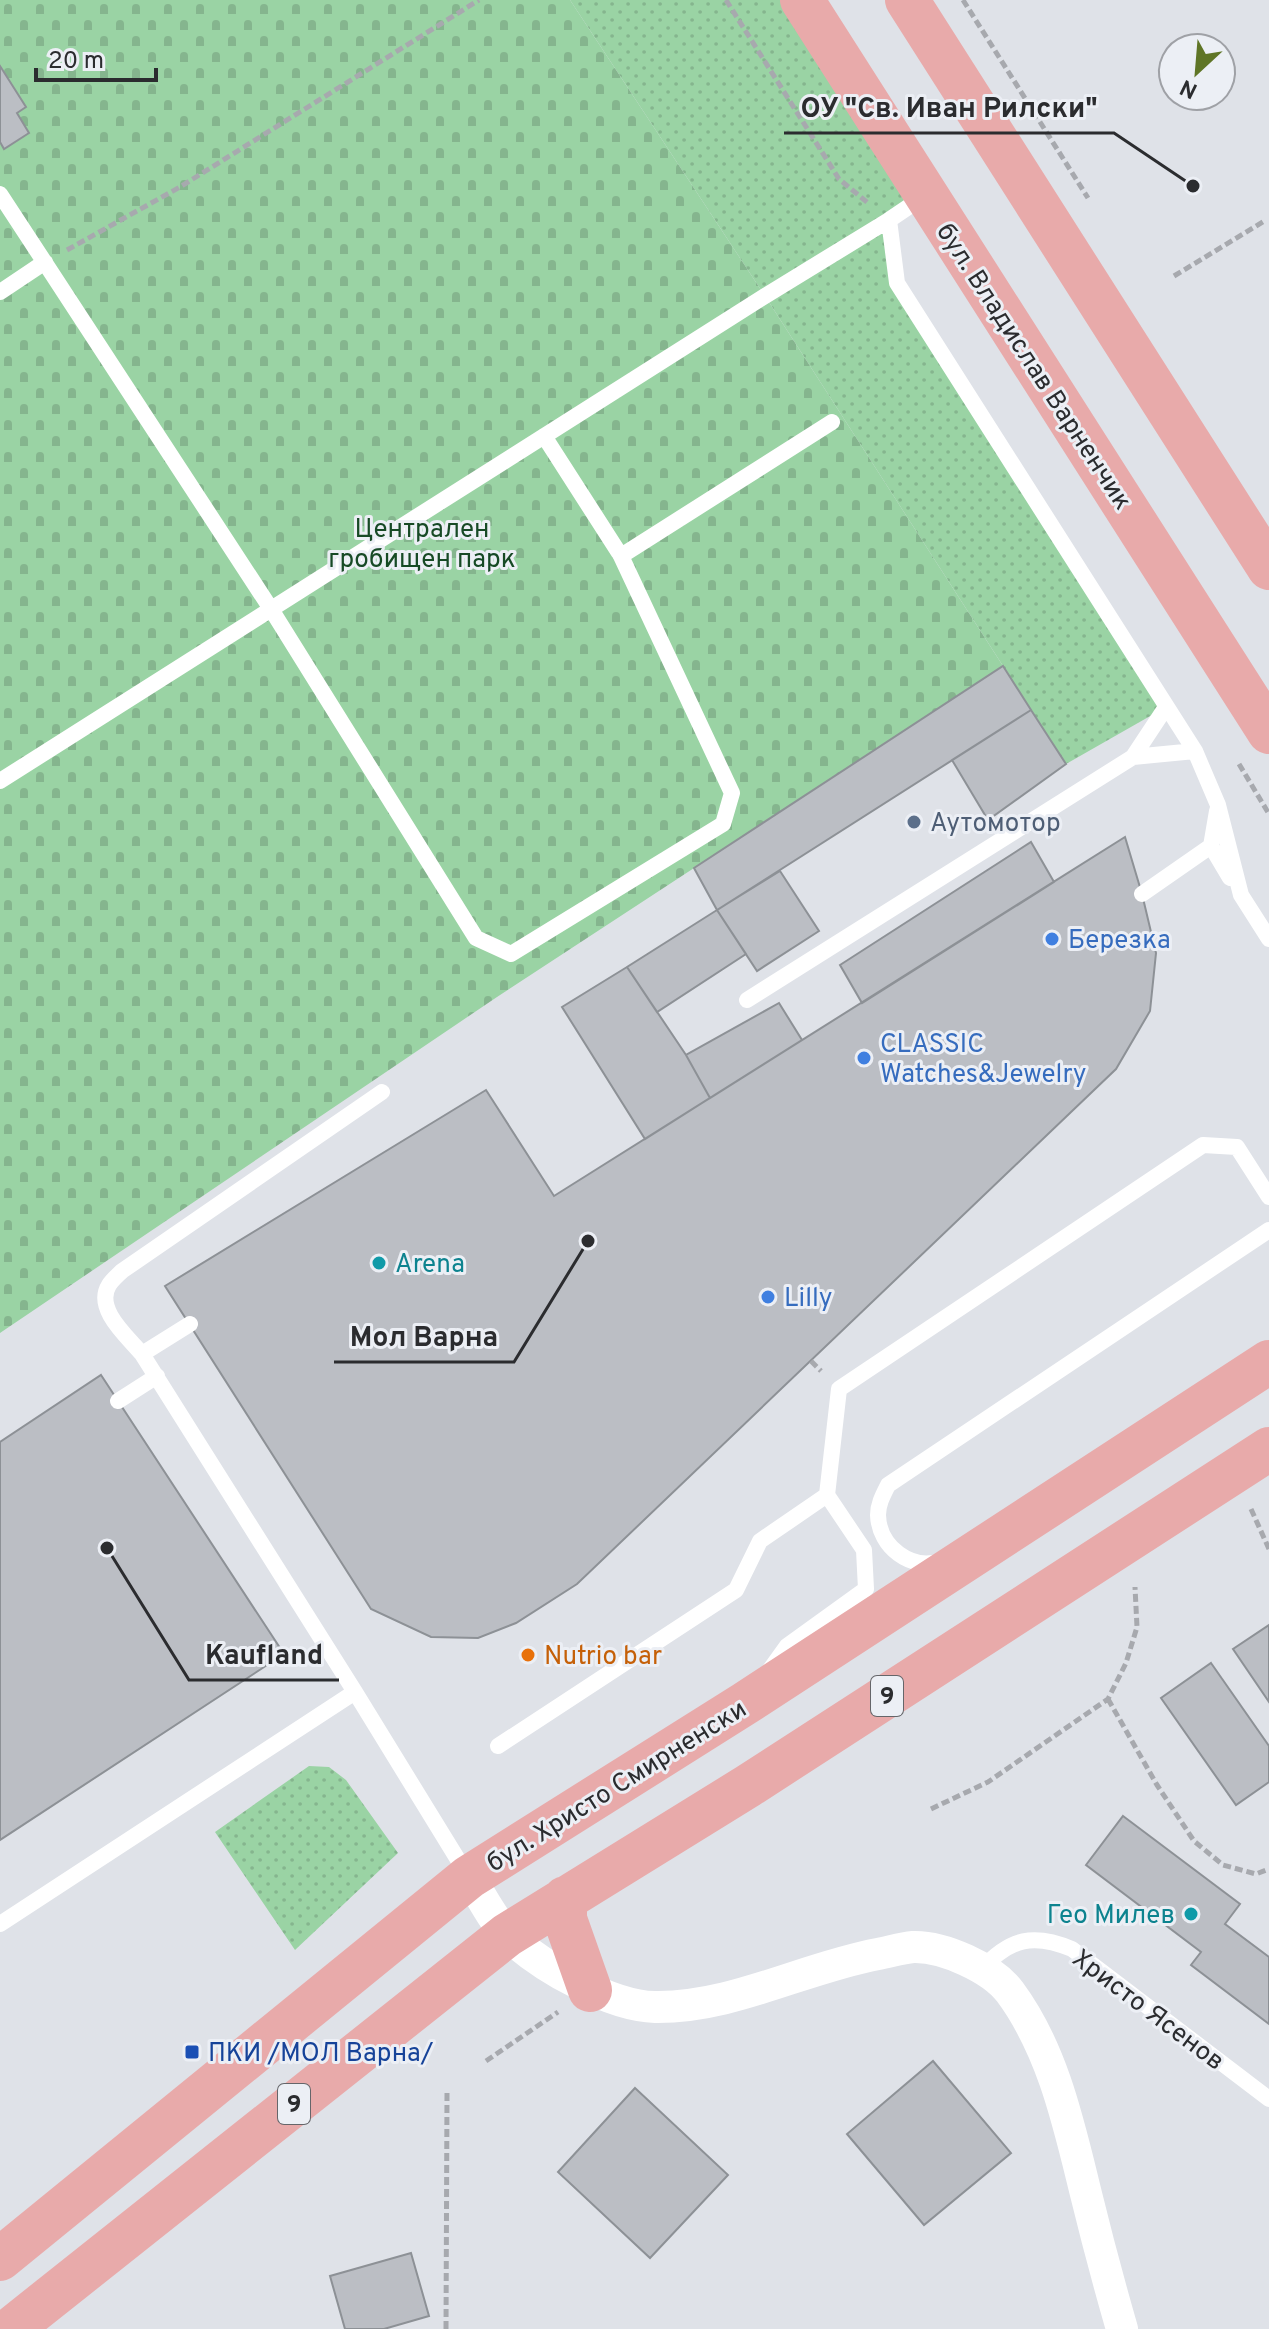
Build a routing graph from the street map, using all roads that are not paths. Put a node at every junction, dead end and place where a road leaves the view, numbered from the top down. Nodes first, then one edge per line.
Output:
1 (802, 0) edge
2 (907, 0) edge
3 (0, 194) edge
4 (926, 194) junction
5 (889, 220) junction
6 (45, 262) junction
7 (0, 292) edge
8 (832, 422) dead end
9 (544, 436) junction
10 (621, 556) junction
11 (1269, 568) edge
12 (271, 609) junction
13 (1166, 707) junction
14 (1269, 732) edge
15 (1195, 751) junction
16 (1133, 757) junction
17 (0, 781) edge
18 (1218, 805) junction
19 (1211, 846) junction
20 (1142, 894) dead end
21 (1241, 895) junction
22 (1269, 939) edge
23 (747, 1000) dead end
24 (382, 1092) dead end
25 (1269, 1197) edge
26 (1269, 1230) edge
27 (190, 1324) dead end
28 (142, 1354) junction
29 (1269, 1362) edge
30 (157, 1376) junction
31 (118, 1401) dead end
32 (1269, 1449) edge
33 (827, 1495) junction
34 (997, 1538) junction
35 (355, 1692) junction
36 (744, 1704) junction
37 (498, 1746) dead end
38 (469, 1877) junction
39 (565, 1898) junction
40 (0, 1924) edge
41 (507, 1935) junction
42 (982, 1969) junction
43 (590, 1990) junction
44 (1269, 2099) edge
45 (0, 2259) edge
46 (11, 2329) edge
47 (1122, 2329) edge

1 - 4 main road, бул. Владислав Варненчик
2 - 11 main road
3 - 6 lane
4 - 5 lane
4 - 14 main road, бул. Владислав Варненчик
5 - 9 lane
5 - 13 lane
6 - 7 lane
6 - 12 lane
8 - 10 lane
9 - 10 lane
9 - 12 lane
10 - 12 lane
12 - 17 lane
13 - 15 lane
13 - 16 lane
15 - 16 lane
15 - 18 lane
16 - 23 lane
18 - 19 lane
18 - 21 lane
19 - 20 lane
19 - 21 lane
21 - 22 lane
24 - 28 lane
25 - 33 lane
26 - 34 lane
27 - 28 lane
28 - 30 lane
29 - 34 main road, бул. Христо Смирненски / 9
30 - 31 lane
30 - 35 lane
32 - 39 main road, 9
33 - 36 lane
33 - 37 lane
34 - 36 main road, бул. Христо Смирненски / 9
35 - 38 lane
35 - 40 lane
36 - 38 main road, бул. Христо Смирненски / 9
38 - 41 street
38 - 45 main road, бул. Христо Смирненски / 9
39 - 41 main road, 9
39 - 43 main road
41 - 43 street
41 - 46 main road, 9
42 - 43 street
42 - 44 lane, Христо Ясенов
42 - 47 street

